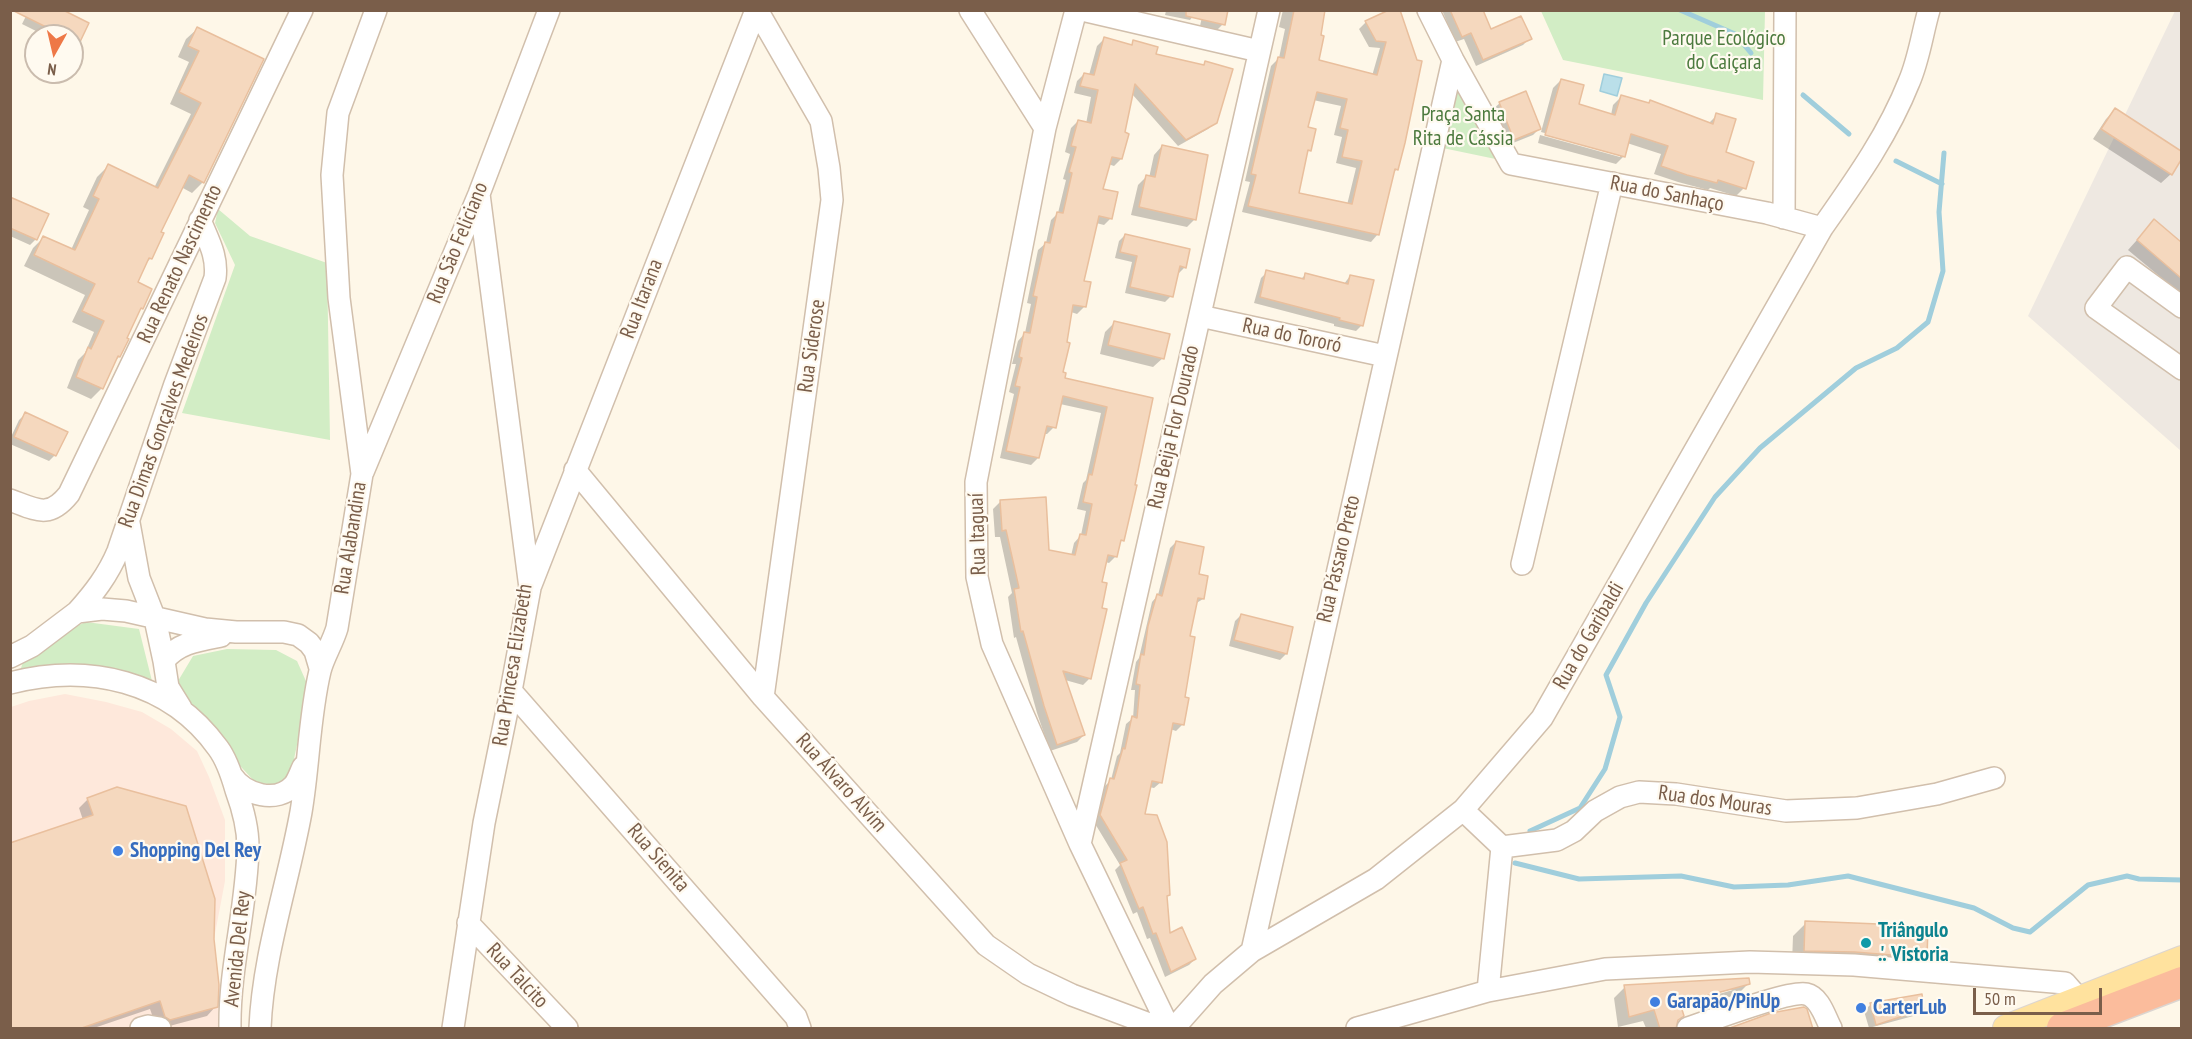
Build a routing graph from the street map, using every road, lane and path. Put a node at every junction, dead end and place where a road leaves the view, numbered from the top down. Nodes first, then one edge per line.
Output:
1 (302, 10) edge
2 (376, 10) edge
3 (549, 10) edge
4 (756, 10) edge
5 (970, 10) edge
6 (1076, 10) edge
7 (1082, 10) edge
8 (1269, 10) edge
9 (1428, 10) edge
10 (1785, 10) edge
11 (1929, 10) edge
12 (1259, 51) junction
13 (1453, 60) junction
14 (1045, 128) junction
15 (1612, 183) junction
16 (479, 194) junction
17 (1784, 218) junction
18 (200, 220) junction
19 (1822, 228) junction
20 (2181, 307) edge
21 (1200, 316) junction
22 (1385, 356) junction
23 (2181, 369) edge
24 (575, 470) junction
25 (362, 474) junction
26 (10, 500) edge
27 (129, 519) junction
28 (1522, 564) dead end
29 (530, 588) junction
30 (77, 612) junction
31 (155, 619) junction
32 (236, 632) junction
33 (10, 657) edge
34 (164, 661) junction
35 (320, 668) junction
36 (10, 683) edge
37 (512, 691) junction
38 (763, 697) junction
39 (185, 714) junction
40 (307, 757) junction
41 (231, 772) junction
42 (1994, 778) dead end
43 (1463, 810) junction
44 (1080, 844) junction
45 (1502, 847) junction
46 (468, 923) junction
47 (1252, 951) junction
48 (2181, 959) edge
49 (2181, 982) edge
50 (1488, 991) junction
51 (2079, 999) junction
52 (1688, 1028) edge
53 (1831, 1028) edge
54 (141, 1029) edge
55 (160, 1029) edge
56 (230, 1029) edge
57 (261, 1029) edge
58 (453, 1029) edge
59 (567, 1029) edge
60 (800, 1029) edge
61 (1161, 1029) edge
62 (1169, 1029) edge
63 (1174, 1029) edge
64 (1357, 1029) edge
65 (2006, 1029) edge
66 (2062, 1029) edge

1 - 18 street, Rua Renato Nascimento
2 - 25 street, Rua Alabandina
3 - 16 street, Rua São Feliciano
4 - 24 street, Rua Itarana
4 - 38 street, Rua Siderose
5 - 14 street
6 - 14 street, Rua Itaguaí
7 - 12 street
8 - 12 street, Rua Beija Flor Dourado
9 - 13 street
10 - 17 street
11 - 19 street, Rua do Garibaldi
12 - 21 street, Rua Beija Flor Dourado
13 - 15 street, Rua do Sanhaço
13 - 22 street, Rua Pássaro Preto
14 - 44 street, Rua Itaguaí
15 - 17 street, Rua do Sanhaço
15 - 28 street
16 - 25 street, Rua São Feliciano
16 - 29 street, Rua Princesa Elizabeth
17 - 19 street, Rua do Sanhaço
18 - 26 street, Rua Renato Nascimento
18 - 27 street, Rua Dimas Gonçalves Medeiros
19 - 43 street, Rua do Garibaldi
20 - 23 street
21 - 22 street, Rua do Tororó
21 - 44 street, Rua Beija Flor Dourado
22 - 47 street, Rua Pássaro Preto
24 - 29 street, Rua Itarana
24 - 38 street, Rua Álvaro Alvim
25 - 35 street, Rua Alabandina
27 - 30 street, Rua Dimas Gonçalves Medeiros
27 - 31 street
29 - 37 street, Rua Princesa Elizabeth
30 - 31 street
30 - 33 street
31 - 32 street
31 - 34 street
32 - 34 street
32 - 35 street
34 - 39 street
35 - 40 street, Rua Alabandina
36 - 39 street, Avenida Del Rey
37 - 46 street, Rua Princesa Elizabeth
37 - 60 street, Rua Sienita
38 - 61 street, Rua Álvaro Alvim
39 - 41 street, Avenida Del Rey
40 - 41 street
40 - 57 street, Rua Alabandina
41 - 56 street, Avenida Del Rey
42 - 45 street, Rua dos Mouras
43 - 45 street
43 - 47 street, Rua do Garibaldi
44 - 62 street, Rua Itaguaí
45 - 50 street
46 - 58 street, Rua Princesa Elizabeth
46 - 59 street, Rua Talcito
47 - 63 street
48 - 51 main road
49 - 66 highway
50 - 51 street
50 - 64 street
51 - 65 main road
52 - 53 street
54 - 55 street

